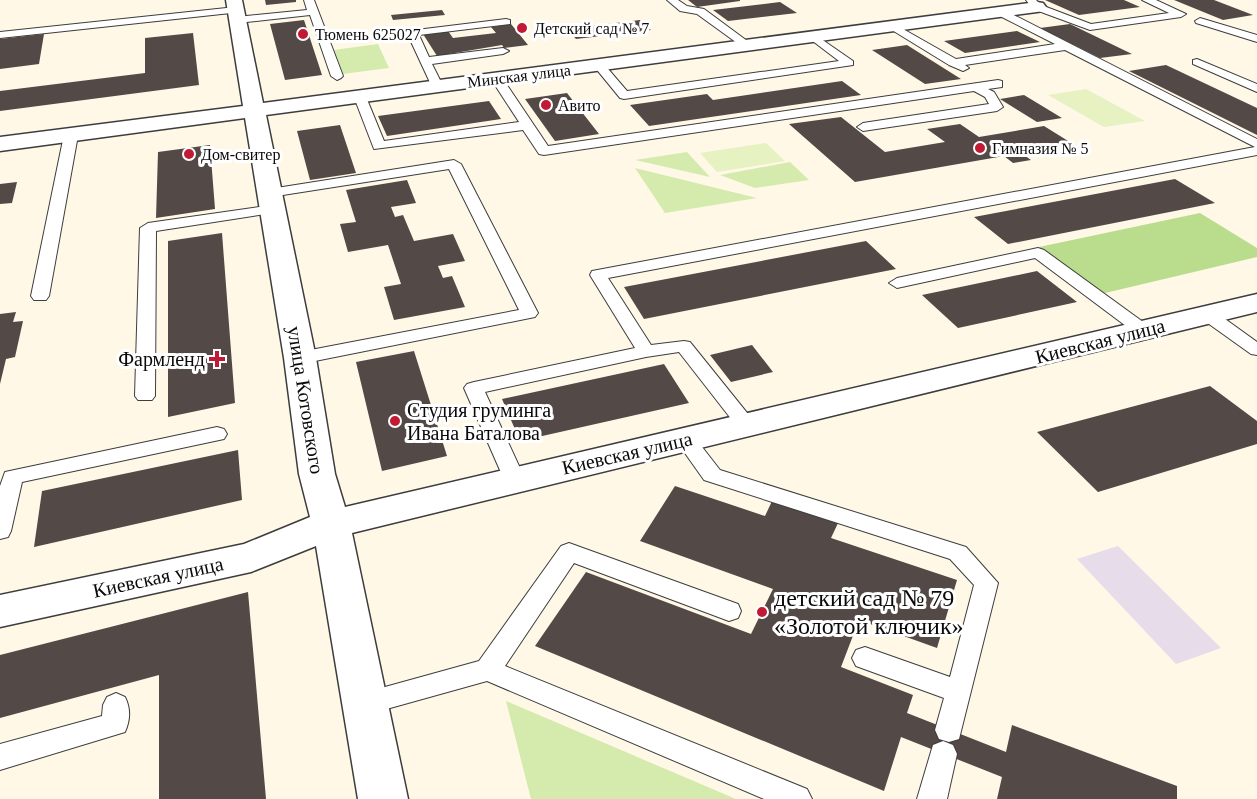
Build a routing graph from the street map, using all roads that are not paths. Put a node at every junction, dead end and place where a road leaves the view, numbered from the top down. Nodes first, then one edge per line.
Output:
1 (309, 0) edge
2 (672, 0) edge
3 (1147, 0) edge
4 (1034, 4) edge
5 (236, 10) edge
6 (313, 12) junction
7 (1000, 12) junction
8 (1200, 21) dead end
9 (506, 22) dead end
10 (1257, 25) edge
11 (892, 27) junction
12 (1230, 29) junction
13 (0, 35) edge
14 (814, 37) junction
15 (1257, 39) edge
16 (748, 46) junction
17 (1067, 46) junction
18 (503, 51) dead end
19 (426, 61) junction
20 (1197, 62) dead end
21 (953, 63) junction
22 (599, 65) junction
23 (337, 76) dead end
24 (976, 78) junction
25 (497, 79) junction
26 (437, 86) junction
27 (1257, 88) edge
28 (360, 97) junction
29 (254, 111) junction
30 (528, 124) junction
31 (863, 127) dead end
32 (71, 135) junction
33 (0, 144) edge
34 (1257, 144) edge
35 (1257, 150) edge
36 (271, 201) junction
37 (897, 283) dead end
38 (40, 296) dead end
39 (1257, 303) edge
40 (1208, 315) junction
41 (1144, 331) junction
42 (1257, 350) edge
43 (646, 351) junction
44 (300, 358) junction
45 (145, 396) dead end
46 (746, 424) junction
47 (217, 434) dead end
48 (685, 439) junction
49 (514, 479) junction
50 (331, 524) junction
51 (0, 531) edge
52 (729, 610) dead end
53 (0, 611) edge
54 (865, 658) dead end
55 (488, 670) junction
56 (959, 692) junction
57 (365, 703) junction
58 (116, 705) dead end
59 (0, 757) edge
60 (383, 799) edge
61 (797, 799) edge
62 (932, 799) edge

1 - 6 lane
2 - 16 lane
3 - 4 lane
4 - 7 street, Минская улица
5 - 6 lane
5 - 13 lane
5 - 29 street, улица Котовского
6 - 23 lane
7 - 11 street, Минская улица
7 - 17 lane
8 - 12 lane
9 - 19 lane
10 - 12 lane
11 - 14 street, Минская улица
11 - 21 lane
12 - 15 lane
14 - 16 street, Минская улица
14 - 22 lane
16 - 22 street, Минская улица
17 - 21 lane
17 - 34 lane
18 - 19 lane
19 - 26 lane
20 - 27 lane
21 - 24 lane
22 - 25 street, Минская улица
24 - 30 lane
24 - 31 lane
25 - 26 street, Минская улица
25 - 30 lane
26 - 28 street, Минская улица
28 - 29 street, Минская улица
28 - 30 lane
29 - 32 street, Минская улица
29 - 36 street, улица Котовского
32 - 33 street, Минская улица
32 - 38 lane
35 - 43 lane
36 - 44 street, улица Котовского
36 - 44 lane
36 - 45 lane
37 - 41 lane
39 - 40 street, Киевская улица
40 - 41 street, Киевская улица
40 - 42 lane
41 - 46 street, Киевская улица
43 - 46 lane
43 - 49 lane
44 - 50 street, улица Котовского
46 - 48 street, Киевская улица
47 - 51 lane
48 - 49 street, Киевская улица
48 - 56 lane
49 - 50 street, Киевская улица
50 - 53 street, Киевская улица
50 - 57 street, улица Котовского
52 - 55 lane
54 - 56 lane
55 - 57 lane
55 - 61 lane
56 - 62 lane
57 - 60 street, улица Котовского
58 - 59 lane

